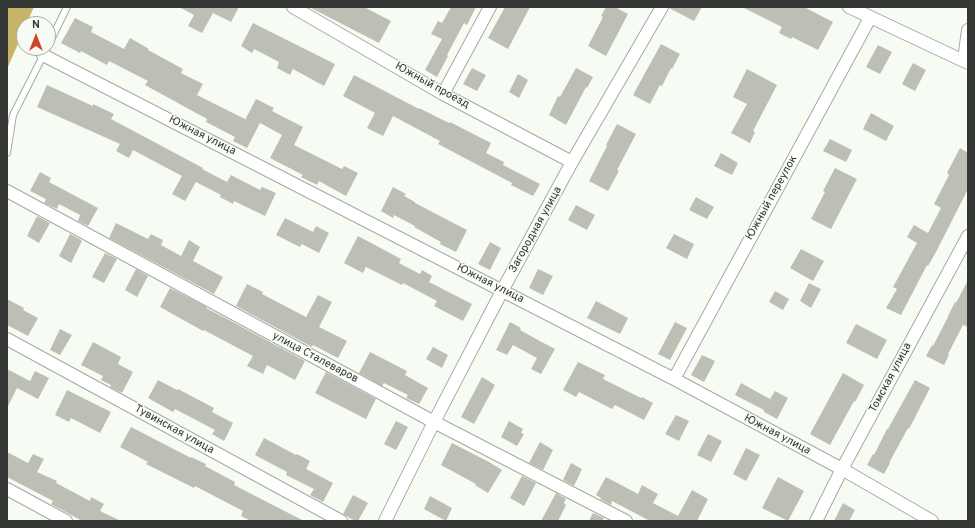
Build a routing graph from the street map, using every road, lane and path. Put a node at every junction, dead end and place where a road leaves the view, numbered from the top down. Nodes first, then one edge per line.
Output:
1 (67, 7) edge
2 (293, 7) edge
3 (490, 7) edge
4 (662, 7) edge
5 (849, 7) edge
6 (870, 18) junction
7 (56, 30) edge
8 (968, 30) edge
9 (56, 55) edge
10 (43, 56) edge
11 (966, 61) edge
12 (444, 94) junction
13 (7, 153) edge
14 (572, 162) junction
15 (7, 191) edge
16 (968, 236) edge
17 (502, 291) junction
18 (7, 339) edge
19 (674, 379) junction
20 (434, 422) junction
21 (842, 469) junction
22 (7, 489) edge
23 (66, 521) edge
24 (341, 521) edge
25 (385, 521) edge
26 (626, 521) edge
27 (816, 521) edge
28 (932, 521) edge

1 - 7 lane
2 - 12 street, Южный проезд
3 - 12 street
4 - 14 street, Загородная улица
5 - 6 street
6 - 11 street
6 - 19 street, Южный переулок
8 - 11 street
9 - 17 street, Южная улица
10 - 13 lane
12 - 14 street, Южный проезд
14 - 17 street, Загородная улица
15 - 20 street, улица Сталеваров
16 - 21 street, Томская улица
17 - 19 street, Южная улица
17 - 20 street, Загородная улица
18 - 24 street, Тувинская улица
19 - 21 street, Южная улица
20 - 25 street, Загородная улица
20 - 26 street, улица Сталеваров
21 - 27 street, Томская улица
21 - 28 street, Южная улица
22 - 23 street

